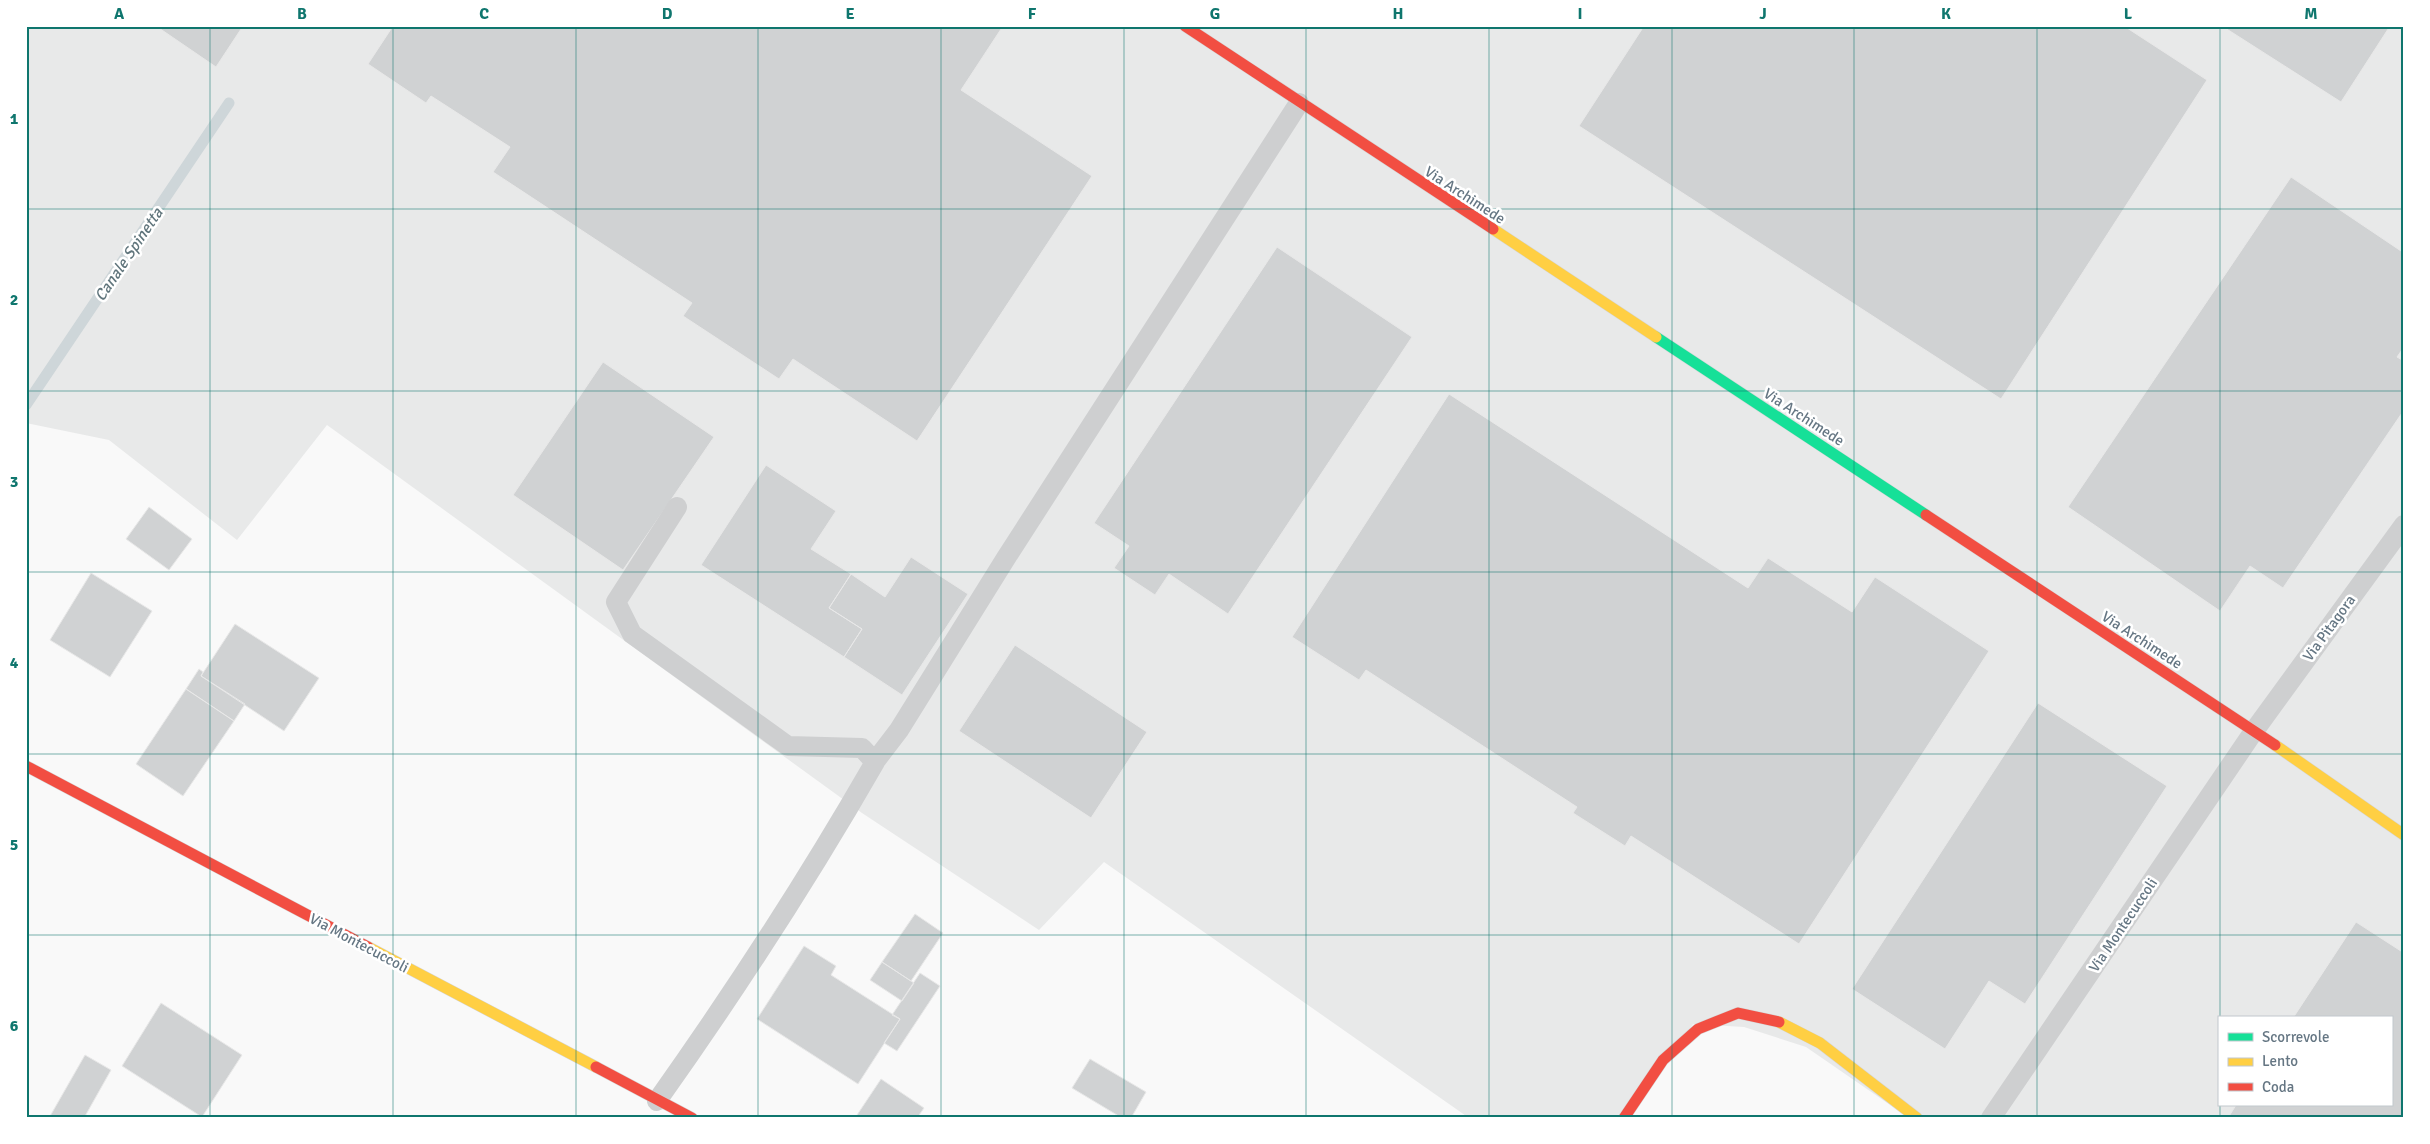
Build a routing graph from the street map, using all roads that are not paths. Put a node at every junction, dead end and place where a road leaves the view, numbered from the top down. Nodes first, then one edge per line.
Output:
1 (1185, 26) edge
2 (1299, 103) junction
3 (678, 507) dead end
4 (2404, 525) edge
5 (2254, 731) junction
6 (873, 764) junction
7 (26, 766) edge
8 (2404, 835) edge
9 (657, 1101) junction
10 (692, 1118) edge
11 (1624, 1118) edge
12 (1917, 1118) edge
13 (1991, 1118) edge

1 - 2 street, Via Archimede
2 - 5 street, Via Archimede
2 - 6 lane
3 - 6 lane
4 - 5 lane, Via Pitagora
5 - 8 street, Via Archimede
5 - 13 lane, Via Montecuccoli
6 - 9 lane
7 - 9 street, Via Montecuccoli
9 - 10 street, Via Montecuccoli
11 - 12 street

